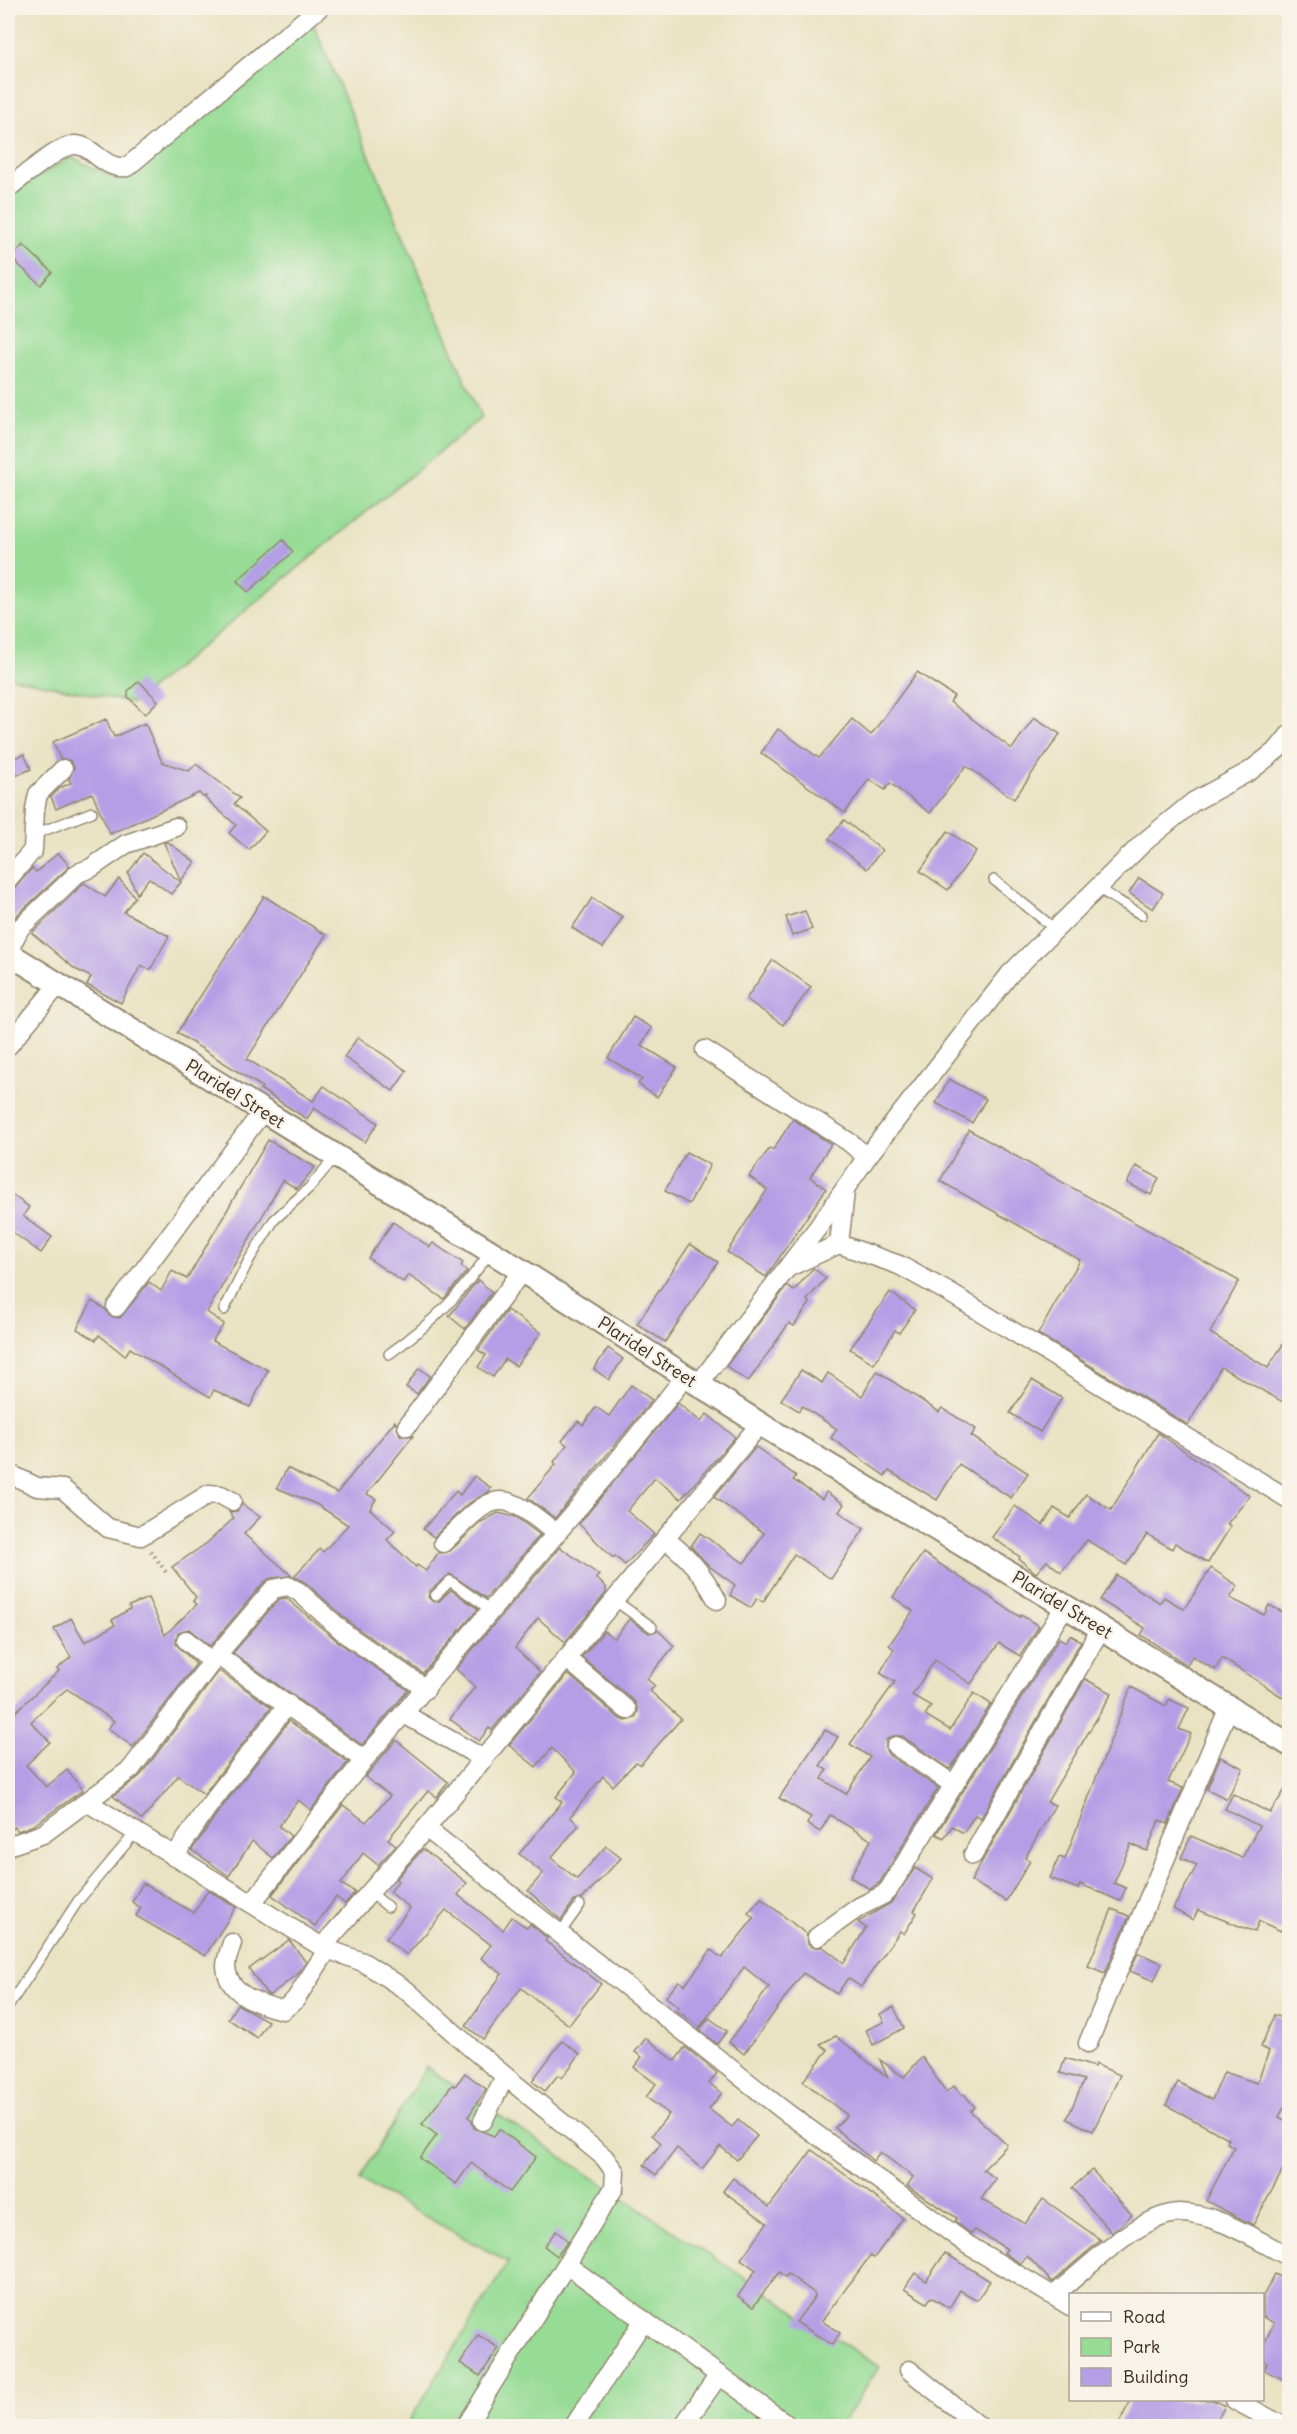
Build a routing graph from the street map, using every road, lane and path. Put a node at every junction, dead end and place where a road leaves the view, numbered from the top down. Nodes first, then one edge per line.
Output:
1 (319, 8) edge
2 (8, 188) edge
3 (1290, 734) edge
4 (63, 769) dead end
5 (93, 812) dead end
6 (176, 827) dead end
7 (35, 834) junction
8 (8, 879) edge
9 (994, 880) dead end
10 (1097, 888) junction
11 (1142, 915) dead end
12 (1055, 930) junction
13 (8, 952) edge
14 (58, 985) junction
15 (8, 1046) edge
16 (705, 1050) dead end
17 (263, 1111) junction
18 (336, 1156) junction
19 (867, 1157) junction
20 (846, 1187) junction
21 (839, 1244) junction
22 (491, 1251) junction
23 (785, 1269) junction
24 (522, 1271) junction
25 (116, 1307) dead end
26 (224, 1310) dead end
27 (390, 1354) dead end
28 (692, 1381) junction
29 (760, 1424) junction
30 (407, 1426) dead end
31 (8, 1473) edge
32 (1290, 1500) edge
33 (232, 1501) dead end
34 (555, 1533) junction
35 (141, 1536) junction
36 (664, 1539) junction
37 (443, 1543) dead end
38 (168, 1575) dead end
39 (435, 1596) dead end
40 (614, 1600) junction
41 (717, 1600) dead end
42 (1065, 1606) junction
43 (491, 1610) junction
44 (652, 1627) dead end
45 (1101, 1628) junction
46 (186, 1641) dead end
47 (214, 1658) junction
48 (566, 1658) junction
49 (426, 1689) junction
50 (288, 1704) junction
51 (1229, 1707) junction
52 (627, 1710) dead end
53 (404, 1714) junction
54 (1290, 1745) edge
55 (896, 1746) dead end
56 (484, 1759) junction
57 (363, 1761) junction
58 (954, 1785) junction
59 (87, 1802) junction
60 (426, 1828) junction
61 (135, 1833) junction
62 (8, 1846) edge
63 (973, 1855) dead end
64 (174, 1857) junction
65 (370, 1892) junction
66 (252, 1903) junction
67 (580, 1905) dead end
68 (388, 1907) dead end
69 (560, 1933) junction
70 (817, 1937) dead end
71 (232, 1943) dead end
72 (325, 1948) junction
73 (8, 2007) edge
74 (1088, 2043) dead end
75 (505, 2076) junction
76 (483, 2121) dead end
77 (1290, 2257) edge
78 (567, 2265) junction
79 (1053, 2296) junction
80 (1069, 2305) edge
81 (644, 2320) junction
82 (909, 2370) dead end
83 (719, 2375) junction
84 (1237, 2401) edge
85 (466, 2427) edge
86 (574, 2427) edge
87 (683, 2427) edge
88 (783, 2427) edge
89 (979, 2427) edge
90 (1283, 2427) edge

1 - 2 street
3 - 10 street
4 - 7 street
5 - 7 lane
6 - 13 street
7 - 8 street
9 - 12 lane
10 - 11 lane
10 - 12 street
12 - 19 street
13 - 14 street, Plaridel Street
14 - 15 street
14 - 17 street, Plaridel Street
16 - 19 street
17 - 18 street, Plaridel Street
17 - 25 street
18 - 22 street, Plaridel Street
18 - 26 lane
19 - 20 street
20 - 21 street
20 - 23 street
21 - 23 street
21 - 32 street
22 - 24 street, Plaridel Street
22 - 27 lane
23 - 28 street
24 - 28 street, Plaridel Street
24 - 30 street
28 - 29 street, Plaridel Street
28 - 34 street
29 - 36 street
29 - 42 street, Plaridel Street
31 - 35 street
33 - 35 street
34 - 37 street
34 - 43 street
35 - 38 path
36 - 40 street
36 - 41 street
39 - 43 lane
40 - 44 lane
40 - 48 street
42 - 45 street, Plaridel Street
42 - 58 street
43 - 49 street
45 - 51 street, Plaridel Street
45 - 63 street
46 - 47 street
47 - 49 street
47 - 50 street
47 - 59 street
48 - 52 street
48 - 56 street
49 - 53 street
50 - 57 street
50 - 64 street
51 - 54 street, Plaridel Street
51 - 74 street
53 - 56 street
53 - 57 street
55 - 58 street
56 - 60 street
57 - 66 street
58 - 70 street
59 - 61 street
59 - 62 street
60 - 65 street
60 - 69 street
61 - 64 street
61 - 73 lane
64 - 66 street
65 - 68 lane
65 - 72 street
66 - 72 street
67 - 69 lane
69 - 79 street
71 - 72 street
72 - 75 street
75 - 76 street
75 - 78 street
77 - 79 street
78 - 81 street
78 - 85 street
79 - 80 street
81 - 83 street
81 - 86 street
82 - 89 street
83 - 87 street
83 - 88 street
84 - 90 street

